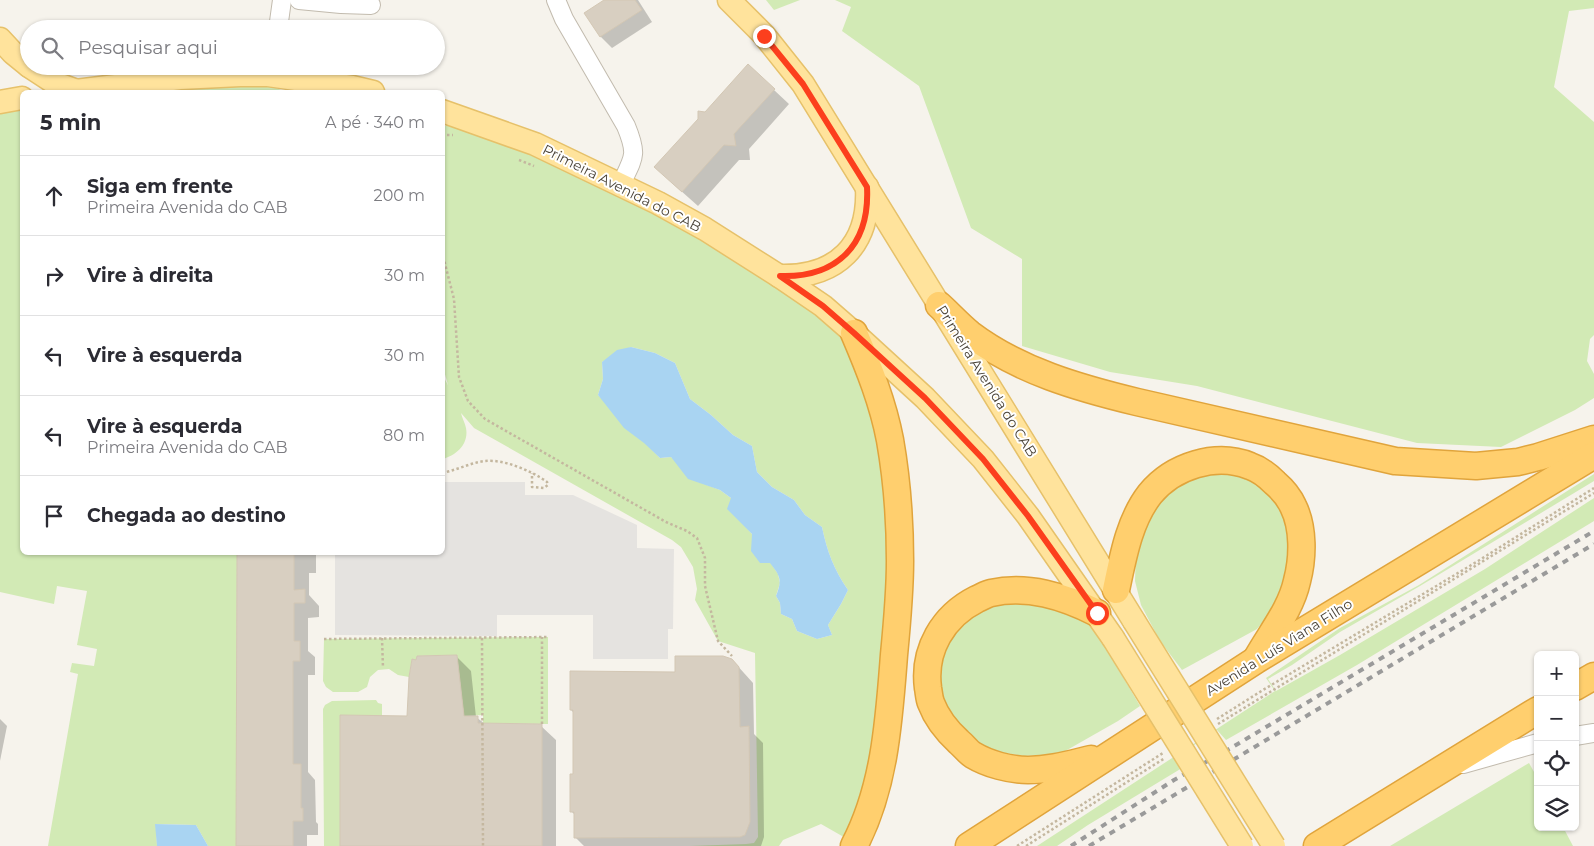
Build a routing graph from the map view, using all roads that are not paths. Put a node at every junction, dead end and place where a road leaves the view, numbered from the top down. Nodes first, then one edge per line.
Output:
1 (282, 0) edge
2 (299, 0) edge
3 (556, 0) edge
4 (729, 0) edge
5 (371, 5) dead end
6 (279, 20) edge
7 (0, 39) edge
8 (20, 59) edge
9 (42, 75) edge
10 (225, 75) edge
11 (268, 75) edge
12 (330, 75) edge
13 (69, 90) edge
14 (88, 90) edge
15 (362, 90) edge
16 (20, 98) edge
17 (0, 102) edge
18 (445, 112) edge
19 (621, 184) junction
20 (867, 187) junction
21 (780, 276) junction
22 (939, 305) junction
23 (854, 333) junction
24 (1594, 439) edge
25 (1594, 455) edge
26 (1116, 590) junction
27 (1097, 613) junction
28 (1256, 660) junction
29 (1594, 676) edge
30 (1579, 685) edge
31 (1534, 712) edge
32 (1594, 733) edge
33 (1579, 735) edge
34 (1534, 744) edge
35 (1109, 755) junction
36 (1438, 771) junction
37 (854, 846) edge
38 (969, 846) edge
39 (1242, 846) edge
40 (1274, 846) edge
41 (1317, 846) edge

1 - 6 lane
2 - 5 lane
3 - 19 lane
4 - 20 main road, Primeira Avenida do CAB
7 - 8 main road
9 - 13 main road
10 - 14 main road
11 - 15 main road
12 - 15 lane
16 - 17 main road
18 - 19 main road, Primeira Avenida do CAB
19 - 21 main road, Primeira Avenida do CAB
20 - 21 main road
20 - 22 main road, Primeira Avenida do CAB
21 - 23 main road, Primeira Avenida do CAB
22 - 24 highway
22 - 26 main road, Primeira Avenida do CAB
23 - 27 main road, Primeira Avenida do CAB
23 - 37 highway
25 - 28 highway, Avenida Luís Viana Filho
26 - 28 highway
26 - 40 main road, Primeira Avenida do CAB, bridge
27 - 35 highway
27 - 39 main road, Primeira Avenida do CAB, bridge
28 - 35 highway, Avenida Luís Viana Filho
29 - 30 highway
31 - 36 highway
32 - 33 lane
34 - 36 lane
35 - 38 highway, Avenida Luís Viana Filho
36 - 41 highway

